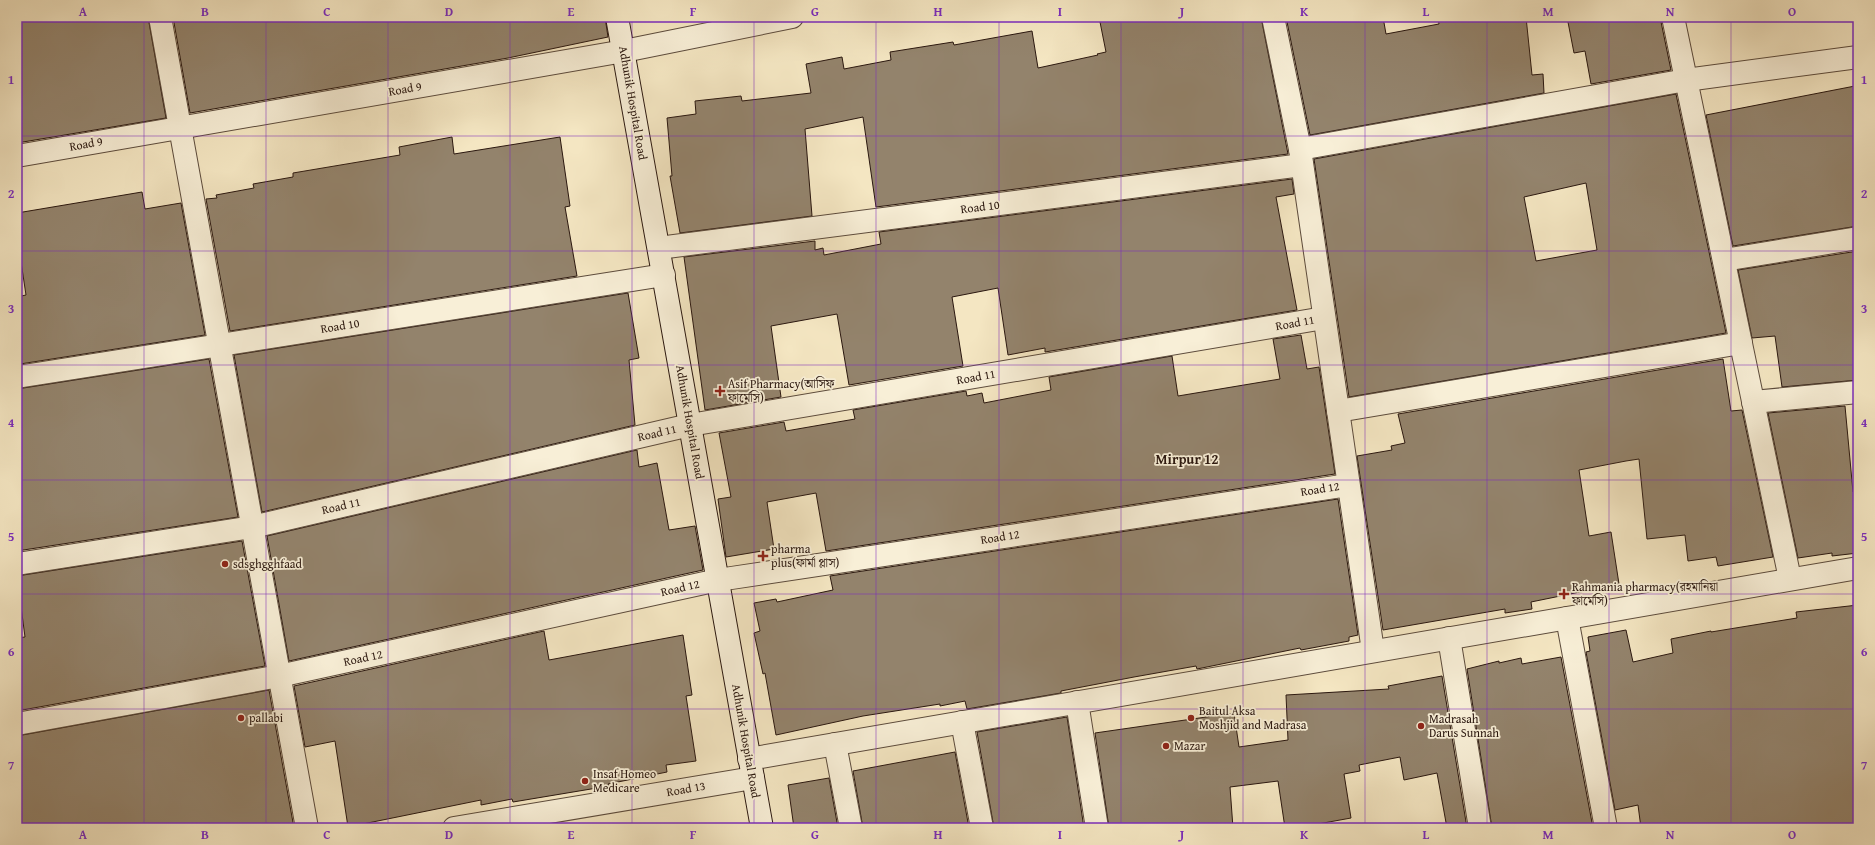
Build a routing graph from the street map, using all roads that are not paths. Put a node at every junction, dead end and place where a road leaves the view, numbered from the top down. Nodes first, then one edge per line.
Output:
1 (160, 17) edge
2 (617, 17) edge
3 (792, 17) edge
4 (1273, 17) edge
5 (1673, 17) edge
6 (624, 51) junction
7 (1858, 57) edge
8 (1686, 80) junction
9 (180, 127) junction
10 (17, 156) edge
11 (1301, 157) junction
12 (1858, 238) edge
13 (659, 248) junction
14 (1724, 260) junction
15 (664, 275) junction
16 (1324, 318) junction
17 (1741, 343) junction
18 (219, 345) junction
19 (17, 377) edge
20 (1858, 392) edge
21 (1753, 402) junction
22 (1338, 411) junction
23 (690, 425) junction
24 (1348, 485) junction
25 (252, 527) junction
26 (17, 564) edge
27 (1858, 568) edge
28 (1790, 579) junction
29 (718, 580) junction
30 (1567, 618) junction
31 (1449, 638) junction
32 (1373, 651) junction
33 (279, 676) junction
34 (1077, 702) junction
35 (962, 722) junction
36 (17, 724) edge
37 (835, 744) junction
38 (751, 768) junction
39 (491, 825) edge
40 (307, 828) edge
41 (454, 828) edge
42 (762, 828) edge
43 (851, 828) edge
44 (982, 828) edge
45 (1097, 828) edge
46 (1480, 828) edge
47 (1606, 828) edge

1 - 9 street
2 - 6 street, Adhunik Hospital Road
3 - 6 street, Road 9
4 - 11 street
5 - 8 street
6 - 9 street, Road 9
6 - 13 street, Adhunik Hospital Road
7 - 8 street, Road 10
8 - 11 street, Road 10
8 - 14 street
9 - 10 street, Road 9
9 - 18 street
11 - 13 street, Road 10
11 - 16 street
12 - 14 street
13 - 15 street, Adhunik Hospital Road
14 - 17 street
15 - 18 street, Road 10
15 - 23 street, Adhunik Hospital Road
16 - 22 street
16 - 23 street, Road 11
17 - 21 street
17 - 22 street
18 - 19 street, Road 10
18 - 25 street
20 - 21 street
21 - 28 street
22 - 24 street
23 - 25 street, Road 11
23 - 29 street, Adhunik Hospital Road
24 - 29 street, Road 12
24 - 32 street
25 - 26 street, Road 11
25 - 33 street
27 - 28 street, Road 13
28 - 30 street, Road 13
29 - 33 street, Road 12
29 - 38 street, Adhunik Hospital Road
30 - 31 street, Road 13
30 - 47 street
31 - 32 street, Road 13
31 - 46 street
32 - 34 street, Road 13
33 - 36 street, Road 12
33 - 40 street
34 - 35 street, Road 13
34 - 45 street
35 - 37 street, Road 13
35 - 44 street
37 - 38 street, Road 13
37 - 43 street
38 - 39 street, Road 13
38 - 42 street, Adhunik Hospital Road
39 - 41 street, Road 13

